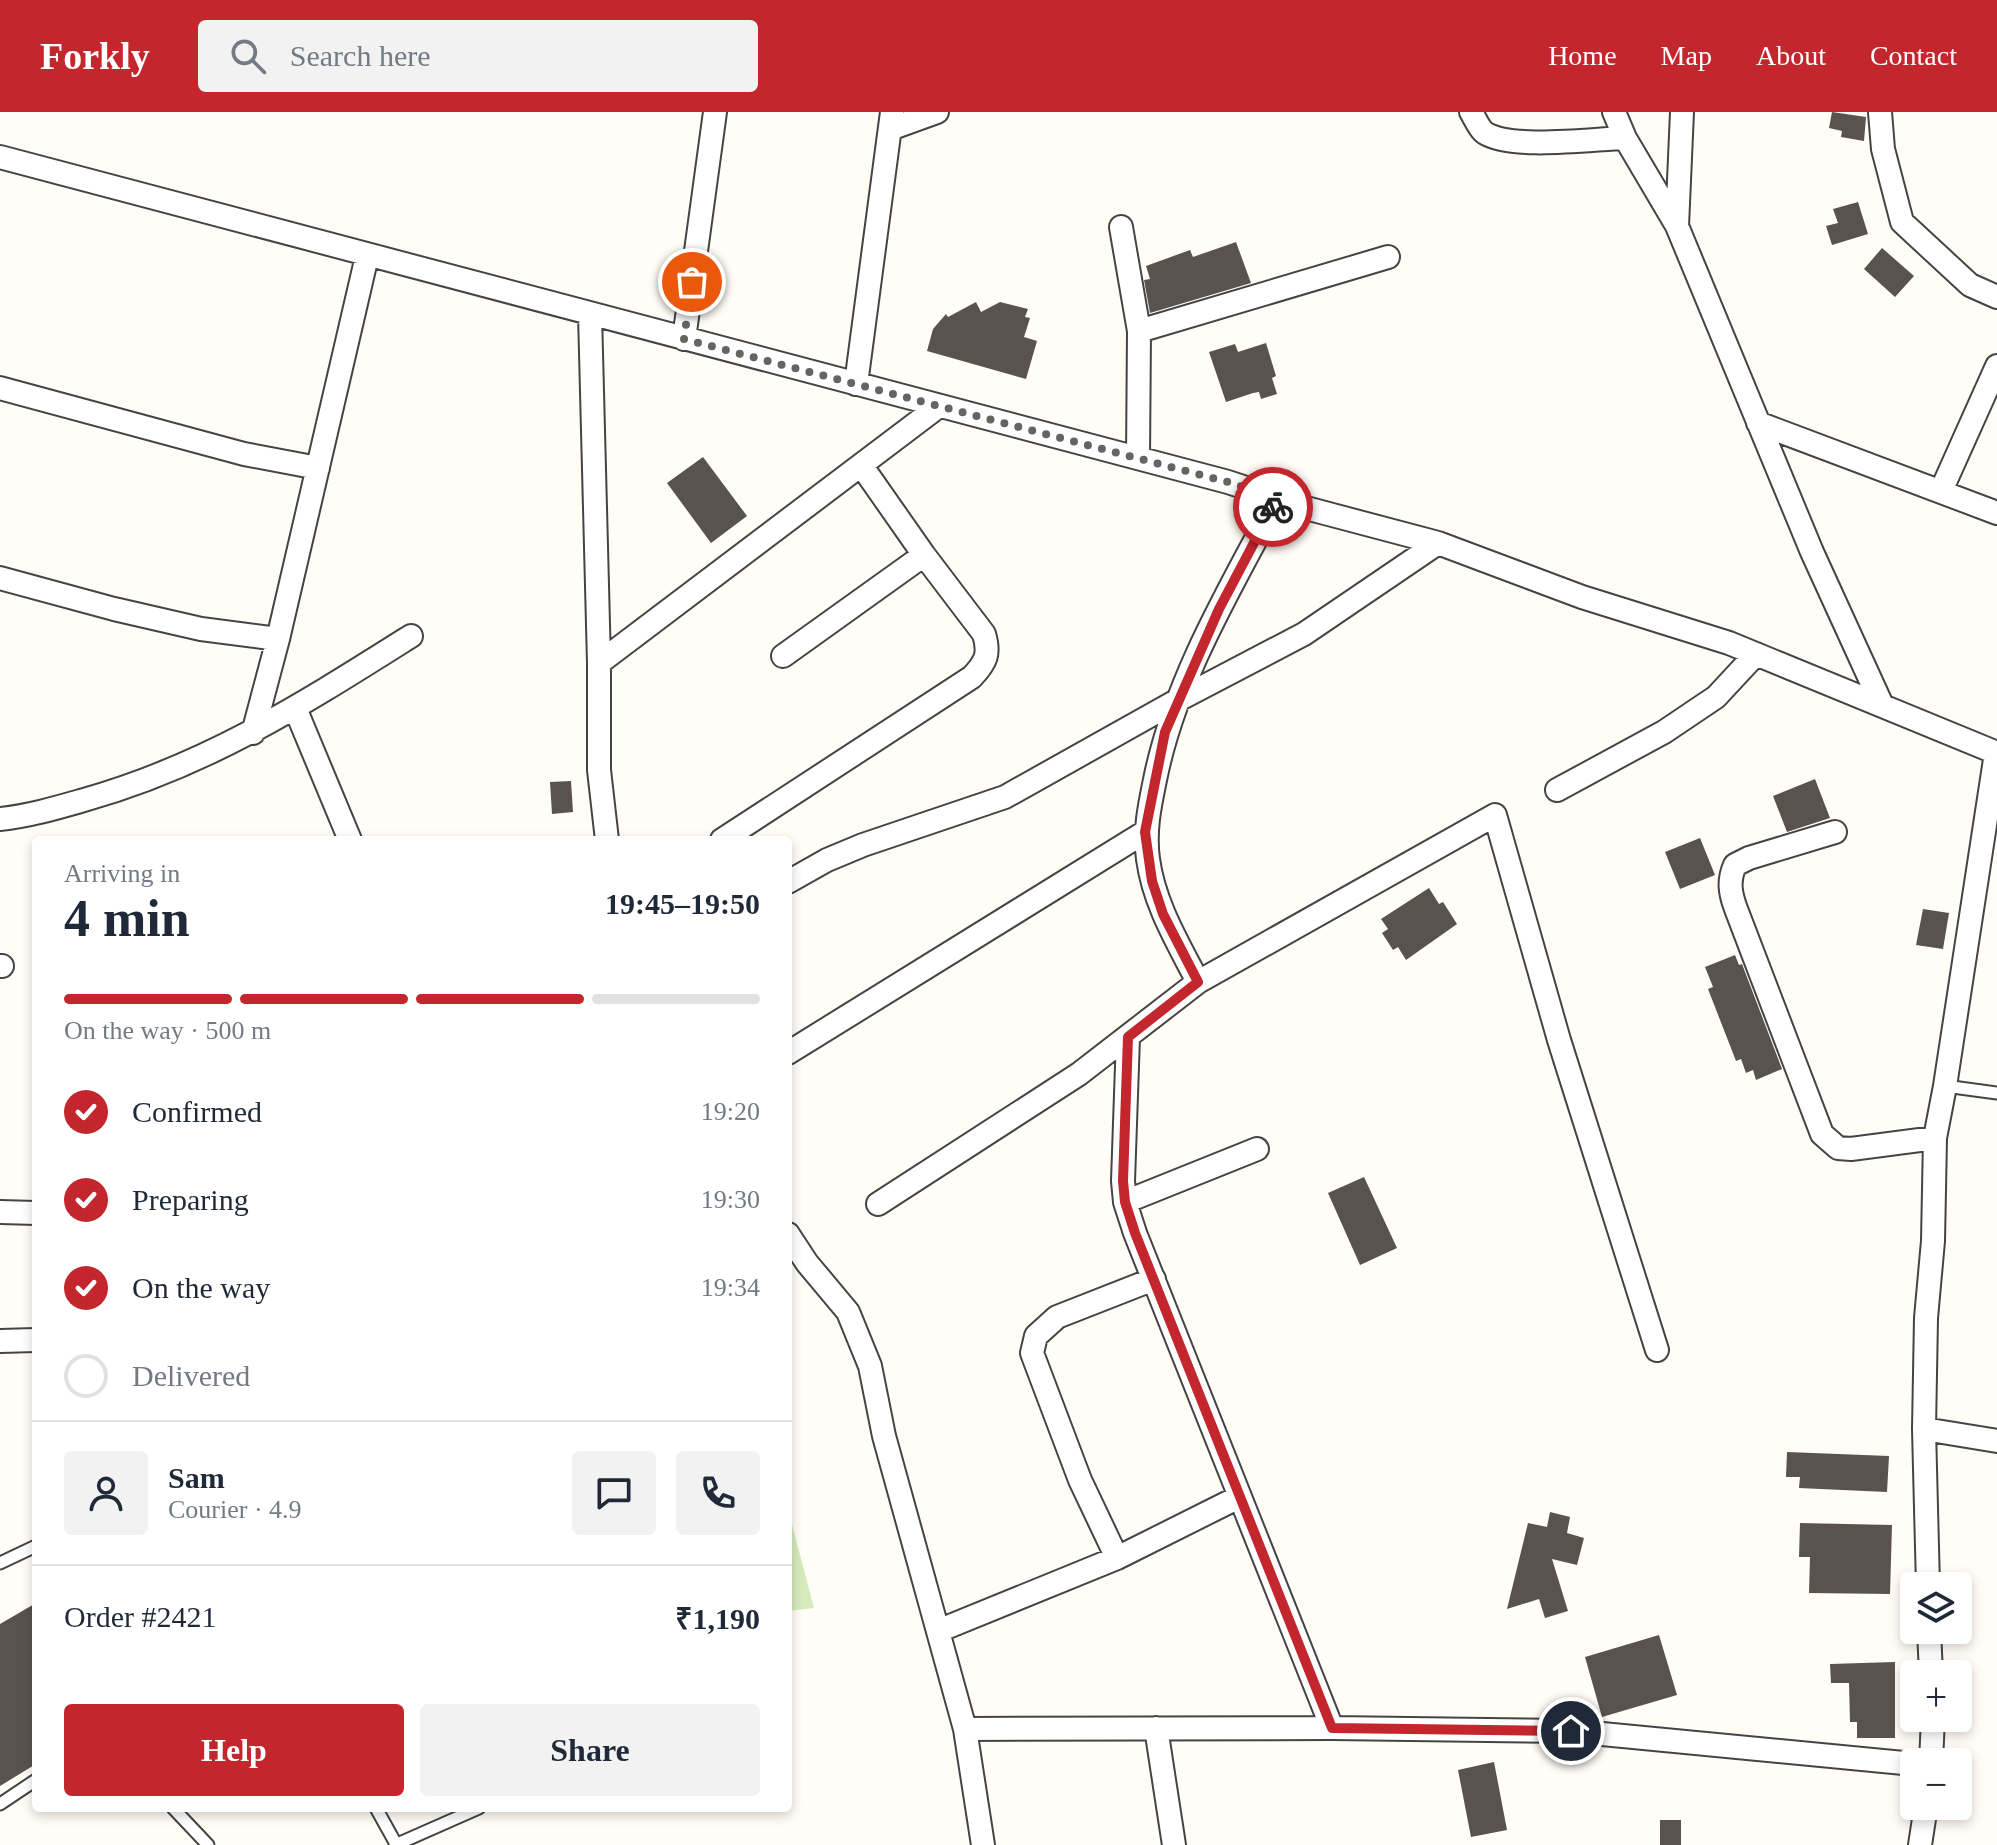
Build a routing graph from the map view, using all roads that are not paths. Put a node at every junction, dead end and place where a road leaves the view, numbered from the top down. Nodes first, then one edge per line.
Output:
1 (715, 112) edge
2 (937, 112) edge
3 (1471, 112) edge
4 (1614, 112) edge
5 (1682, 112) edge
6 (1880, 112) edge
7 (891, 120) edge
8 (1625, 138) junction
9 (0, 157) edge
10 (1677, 226) junction
11 (1121, 227) dead end
12 (367, 256) junction
13 (1388, 257) dead end
14 (1997, 297) edge
15 (590, 314) junction
16 (1139, 331) junction
17 (684, 339) junction
18 (1997, 366) edge
19 (856, 384) junction
20 (0, 388) edge
21 (939, 406) junction
22 (1758, 423) junction
23 (1138, 458) junction
24 (861, 465) junction
25 (318, 468) junction
26 (1941, 491) junction
27 (1278, 498) junction
28 (1997, 513) edge
29 (1438, 543) junction
30 (924, 555) junction
31 (0, 578) edge
32 (411, 636) dead end
33 (278, 639) junction
34 (1756, 654) junction
35 (783, 656) dead end
36 (599, 663) junction
37 (1178, 700) junction
38 (1881, 703) junction
39 (295, 708) junction
40 (253, 733) junction
41 (1997, 753) edge
42 (1557, 790) dead end
43 (0, 819) edge
44 (1145, 832) junction
45 (1835, 832) dead end
46 (348, 836) edge
47 (607, 836) edge
48 (728, 836) edge
49 (792, 880) edge
50 (1198, 982) junction
51 (1128, 1037) junction
52 (792, 1051) edge
53 (1945, 1086) junction
54 (1997, 1093) edge
55 (1935, 1138) junction
56 (1257, 1149) dead end
57 (1125, 1202) junction
58 (878, 1204) dead end
59 (0, 1212) edge
60 (32, 1213) edge
61 (792, 1240) edge
62 (1154, 1279) junction
63 (32, 1340) edge
64 (0, 1341) edge
65 (1657, 1350) dead end
66 (1924, 1429) junction
67 (1997, 1441) edge
68 (1239, 1497) junction
69 (32, 1548) edge
70 (1117, 1558) junction
71 (0, 1563) edge
72 (1928, 1572) edge
73 (938, 1631) junction
74 (1156, 1728) junction
75 (1332, 1728) junction
76 (965, 1729) junction
77 (1900, 1763) edge
78 (32, 1783) edge
79 (0, 1804) edge
80 (177, 1812) edge
81 (378, 1812) edge
82 (470, 1812) edge
83 (1924, 1820) edge
84 (395, 1844) edge
85 (208, 1845) edge
86 (983, 1845) edge
87 (1174, 1845) edge
88 (1920, 1845) edge

1 - 17 street
2 - 7 street
3 - 8 street
4 - 8 street
5 - 10 street
6 - 14 street
7 - 19 street
8 - 10 street
9 - 12 street
10 - 22 street
11 - 16 street
12 - 15 street
12 - 25 street
13 - 16 street
15 - 17 street
15 - 36 street
16 - 23 street
17 - 19 street
18 - 26 street
19 - 21 street
20 - 25 street
21 - 23 street
21 - 24 street
22 - 26 street
22 - 38 street
23 - 27 street
24 - 30 street
24 - 36 street
25 - 33 street
26 - 28 street
27 - 29 street
27 - 37 street
29 - 34 street
29 - 37 street
30 - 35 street
30 - 48 street
31 - 33 street
32 - 39 street
33 - 40 street
34 - 38 street
34 - 42 street
36 - 47 street
37 - 44 street
37 - 49 street
38 - 41 street
39 - 40 street
39 - 46 street
40 - 43 street
41 - 53 street
44 - 50 street
44 - 52 street
45 - 55 street
50 - 51 street
50 - 65 street
51 - 57 street
51 - 58 street
53 - 54 lane
53 - 55 street
55 - 66 street
56 - 57 street
57 - 62 street
59 - 60 street
61 - 73 street
62 - 68 street
62 - 70 street
63 - 64 street
66 - 67 street
66 - 72 street
68 - 70 street
68 - 75 street
69 - 71 lane
70 - 73 street
73 - 76 street
74 - 75 street
74 - 76 street
74 - 87 street
75 - 77 street
76 - 86 street
78 - 79 lane
80 - 85 lane
81 - 84 lane
82 - 84 lane
83 - 88 street

